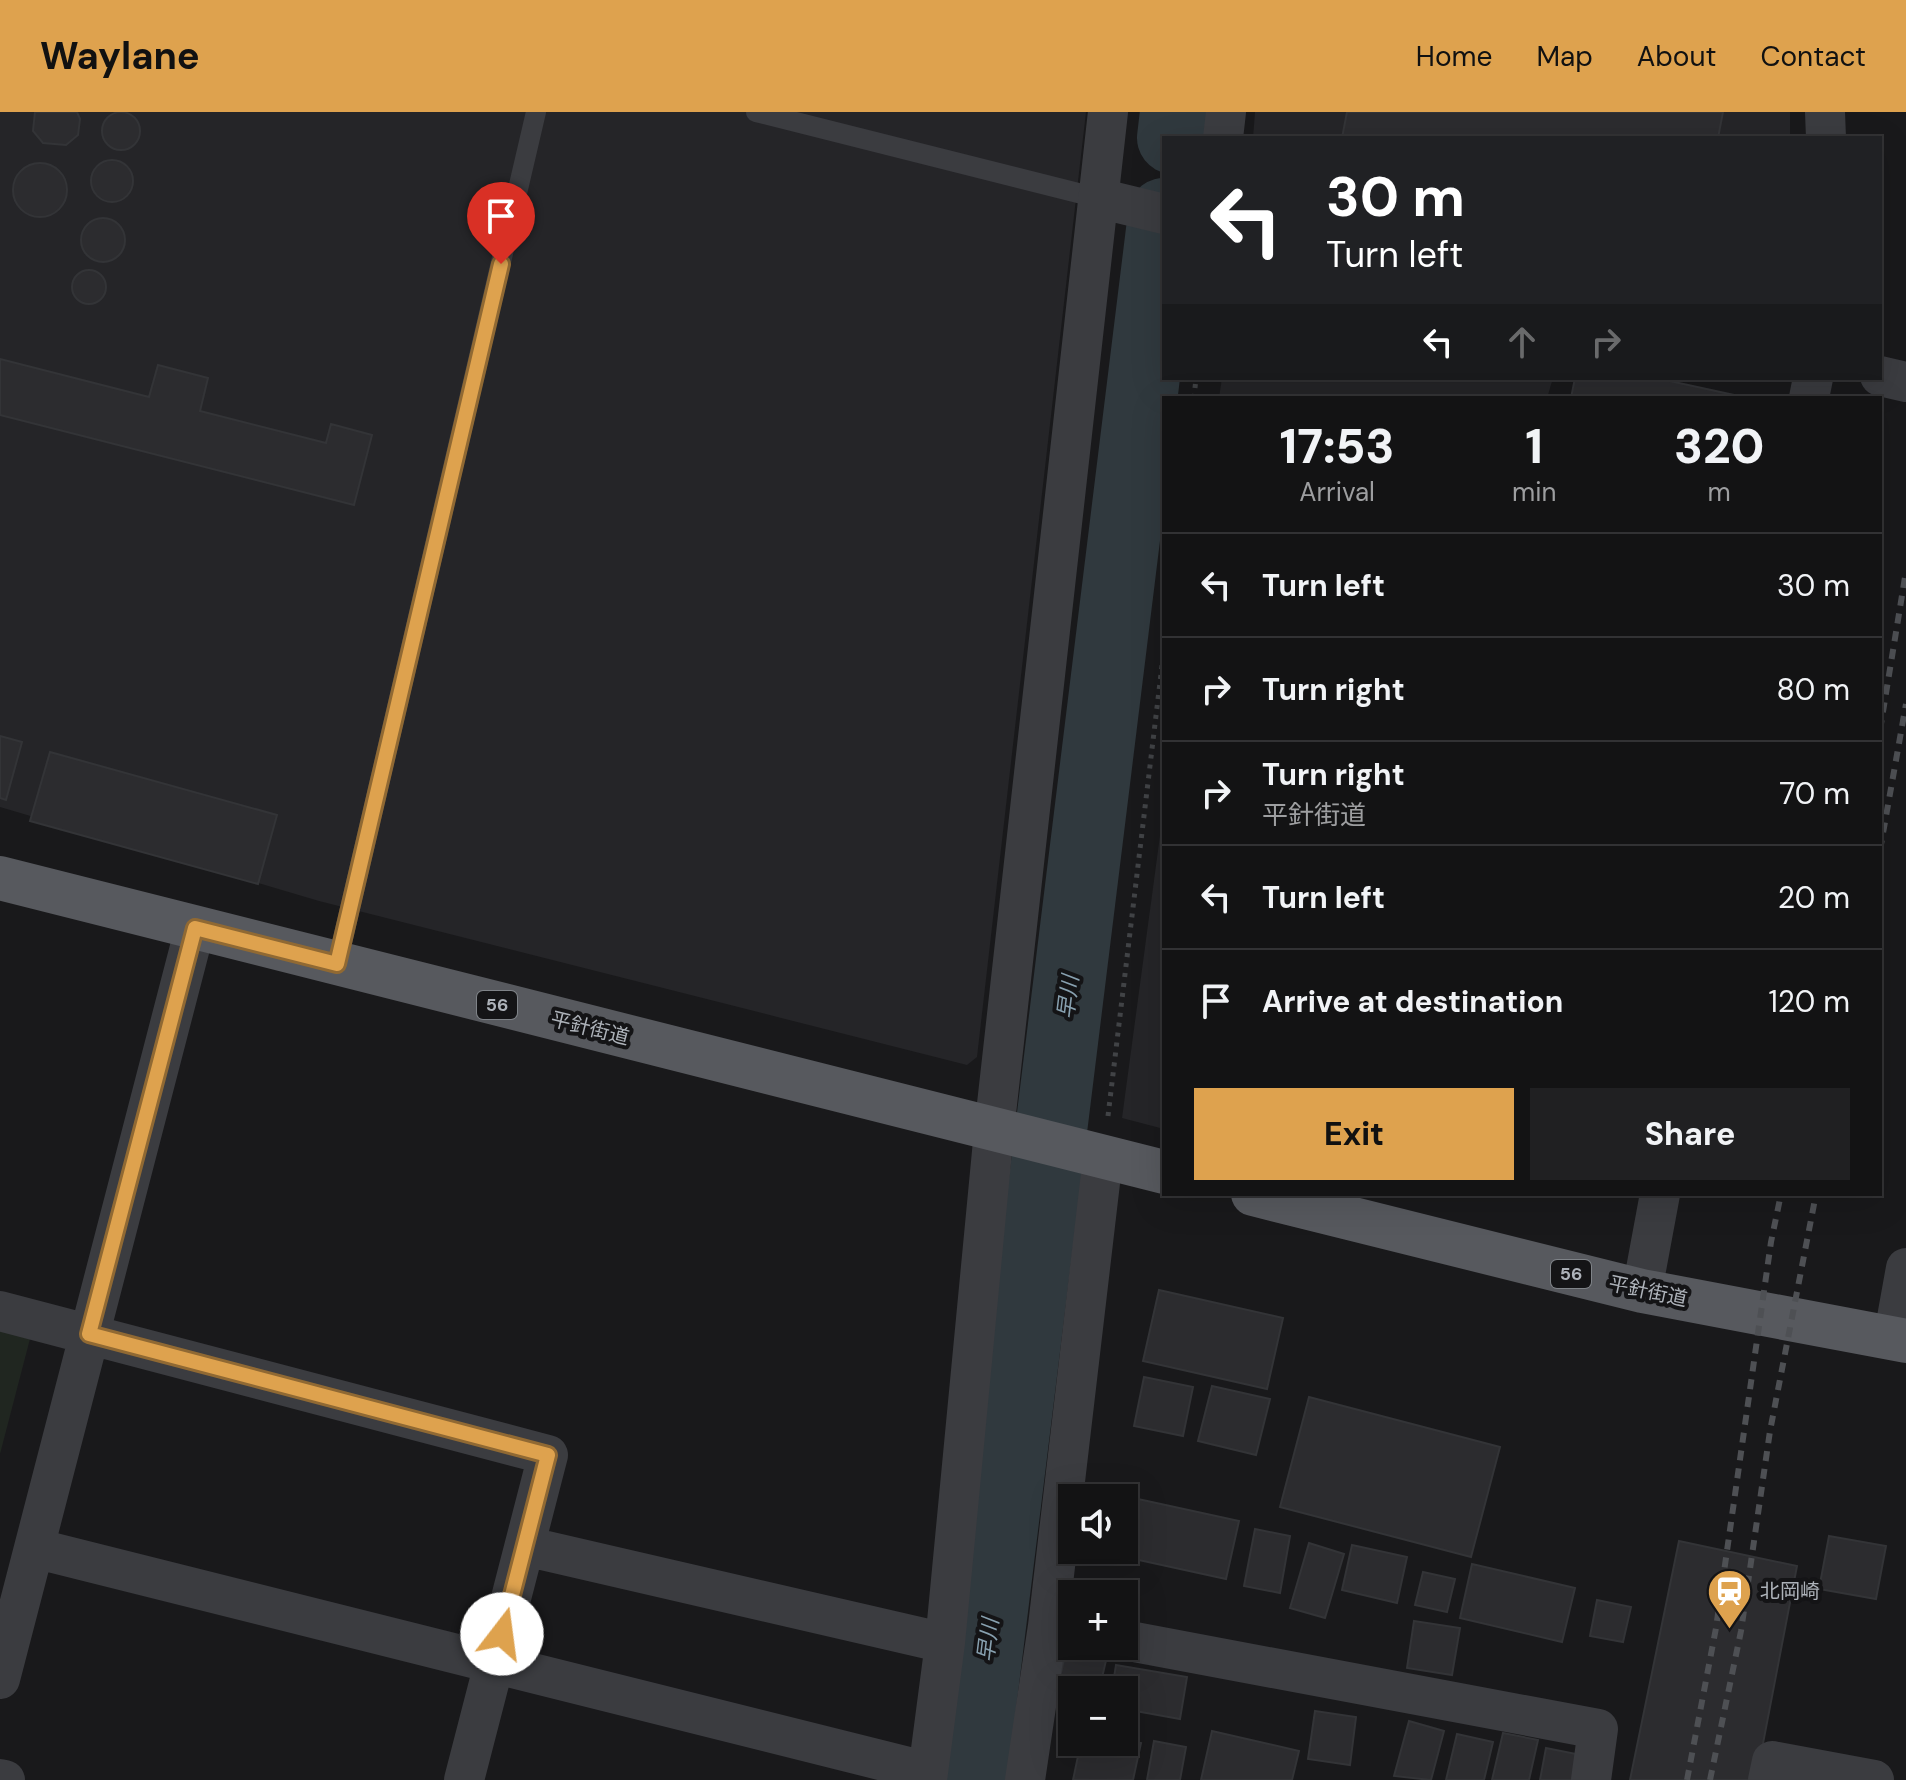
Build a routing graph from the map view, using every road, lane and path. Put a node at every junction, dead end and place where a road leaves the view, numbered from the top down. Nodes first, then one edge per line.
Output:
1 (536, 112) edge
2 (756, 112) edge
3 (1108, 112) edge
4 (1226, 112) edge
5 (1825, 112) edge
6 (1223, 136) edge
7 (1826, 136) edge
8 (1098, 198) junction
9 (1162, 214) edge
10 (1882, 376) edge
11 (1906, 382) edge
12 (1162, 666) edge
13 (0, 878) edge
14 (195, 928) junction
15 (337, 964) junction
16 (994, 1131) junction
17 (1103, 1157) junction
18 (1162, 1172) edge
19 (1261, 1196) edge
20 (1660, 1196) edge
21 (1906, 1268) edge
22 (1642, 1291) junction
23 (0, 1311) edge
24 (89, 1334) junction
25 (1899, 1340) edge
26 (525, 1546) junction
27 (34, 1548) junction
28 (1064, 1580) edge
29 (1058, 1637) edge
30 (945, 1643) junction
31 (1138, 1643) edge
32 (494, 1664) junction
33 (0, 1679) edge
34 (927, 1776) edge
35 (464, 1780) edge
36 (1025, 1780) edge
37 (1591, 1780) edge
38 (1768, 1780) edge
39 (1874, 1780) edge

1 - 15 lane
2 - 8 lane
3 - 8 street
4 - 6 street
5 - 7 street
8 - 9 street
8 - 16 street
10 - 11 street
12 - 17 path
13 - 14 main road, 平針街道 / 56
14 - 15 main road, 平針街道 / 56
14 - 24 street
15 - 16 main road, 平針街道 / 56
16 - 17 main road, 56
16 - 30 street
17 - 18 main road, 56
17 - 28 street
19 - 22 main road, 平針街道 / 56
20 - 22 street
21 - 25 street
22 - 25 main road, 平針街道 / 56
23 - 24 street
24 - 26 street
24 - 27 street
26 - 30 street
26 - 32 street
27 - 32 street
27 - 33 street
29 - 36 street
30 - 34 street
31 - 37 street
32 - 34 street
32 - 35 street
38 - 39 street

